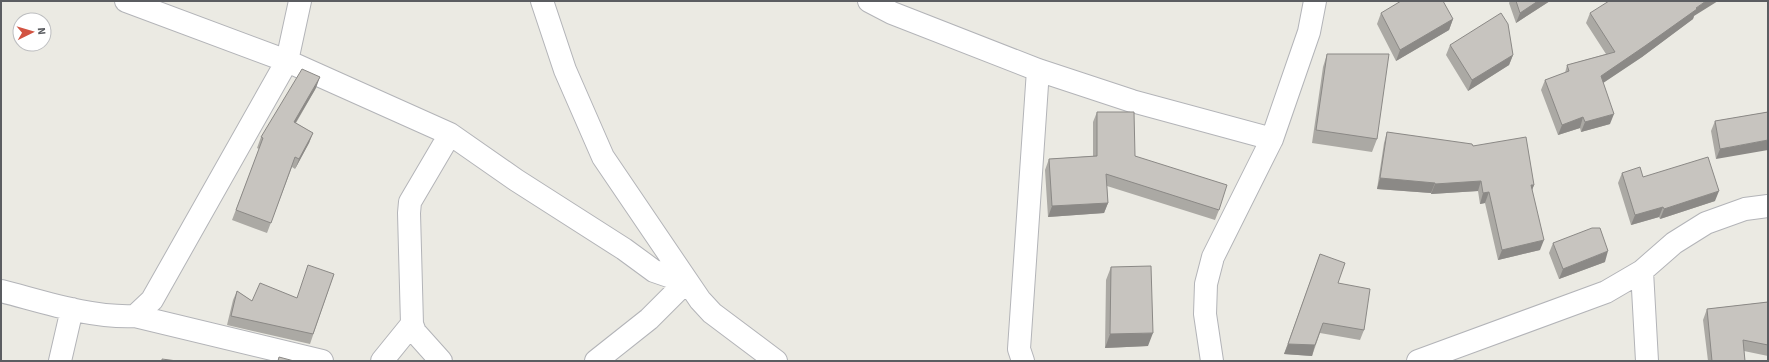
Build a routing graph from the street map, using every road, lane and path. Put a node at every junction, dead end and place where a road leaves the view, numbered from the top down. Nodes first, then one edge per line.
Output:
1 (126, 1) edge
2 (300, 1) edge
3 (542, 1) edge
4 (869, 1) edge
5 (1315, 1) edge
6 (147, 5) edge
7 (287, 61) junction
8 (1038, 70) junction
9 (450, 134) junction
10 (1272, 140) junction
11 (1768, 206) edge
12 (1642, 271) junction
13 (686, 282) junction
14 (1, 291) edge
15 (72, 309) junction
16 (135, 316) junction
17 (412, 324) junction
18 (60, 361) edge
19 (322, 361) edge
20 (382, 361) edge
21 (441, 361) edge
22 (596, 361) edge
23 (776, 361) edge
24 (1023, 361) edge
25 (1212, 361) edge
26 (1418, 361) edge
27 (1647, 361) edge

1 - 6 street
2 - 7 street
3 - 13 street
4 - 8 street
5 - 10 street
6 - 7 street
7 - 9 street
7 - 16 street
8 - 10 street
8 - 24 street
9 - 13 street
9 - 17 street
10 - 25 street
11 - 12 street
12 - 26 street
12 - 27 street
13 - 22 street
13 - 23 street
14 - 15 street
15 - 16 street
15 - 18 street
16 - 19 street
17 - 20 street
17 - 21 street

